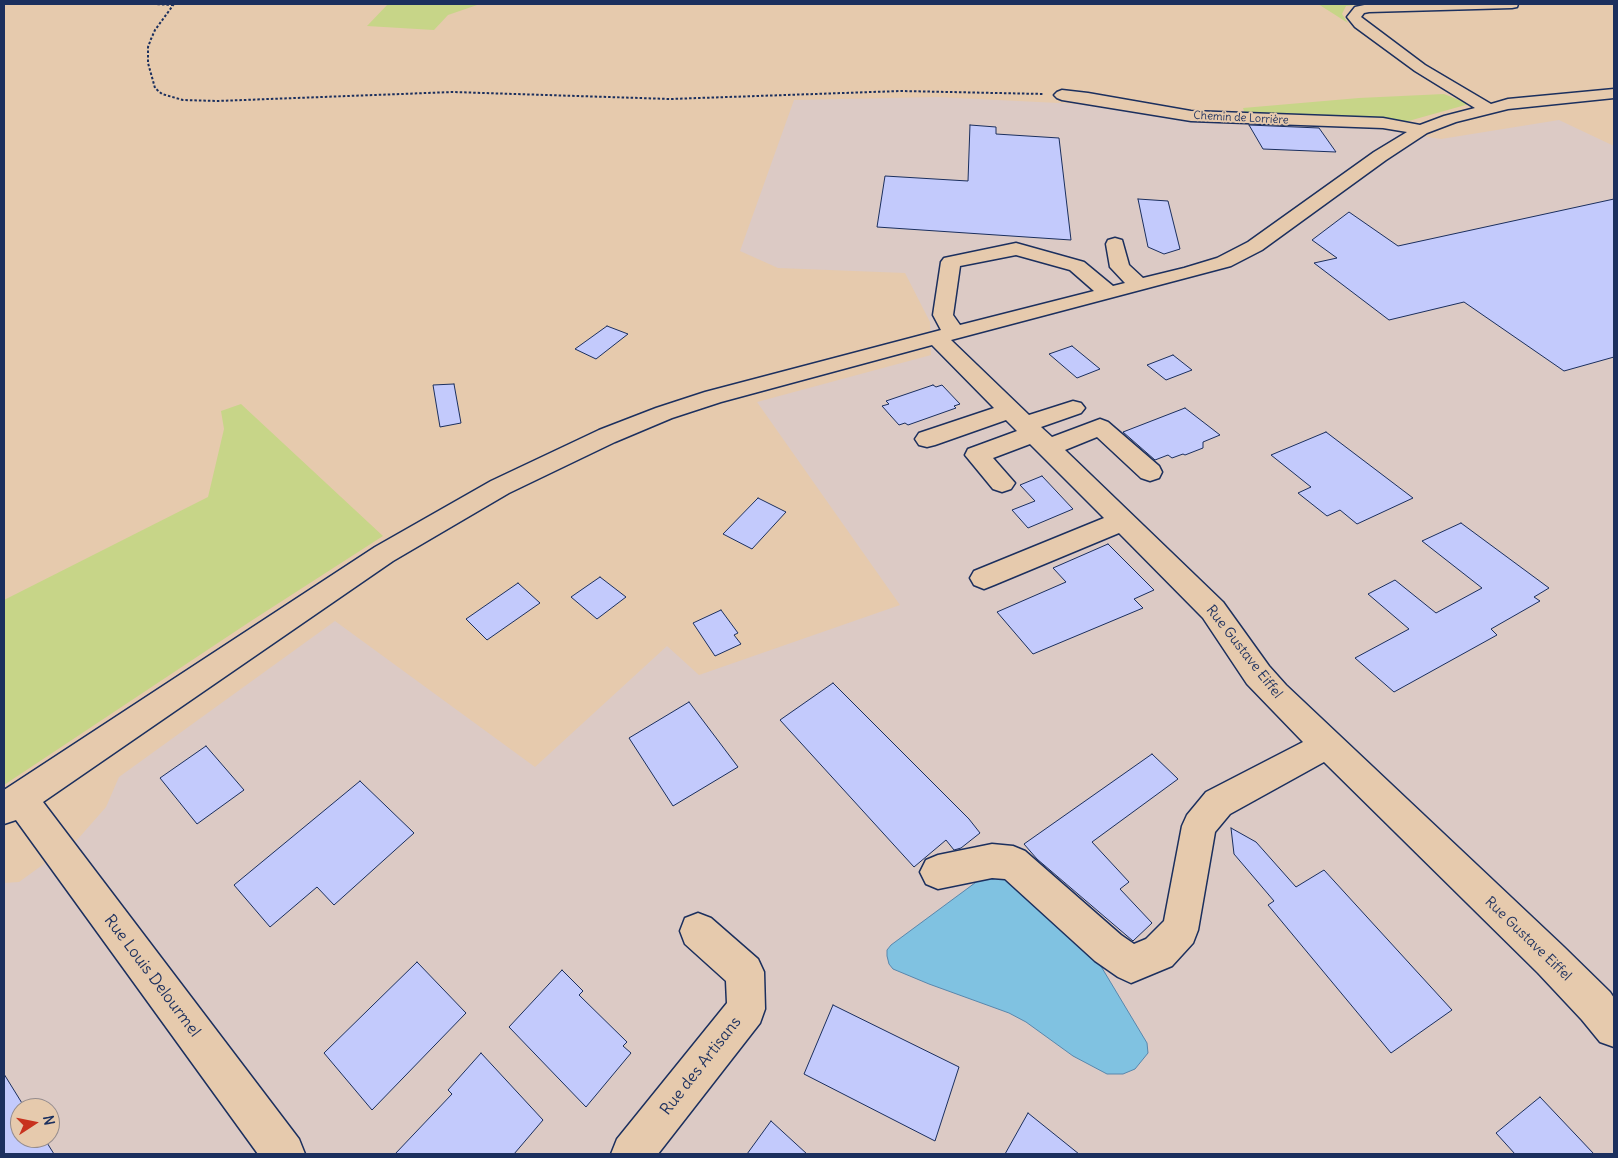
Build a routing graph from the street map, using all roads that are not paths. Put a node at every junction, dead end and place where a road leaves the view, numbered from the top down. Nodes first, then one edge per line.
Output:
1 (1512, 4) edge
2 (1614, 94) edge
3 (1062, 95) road end
4 (1487, 108) junction
5 (1421, 130) junction
6 (1115, 244) dead end
7 (1139, 285) junction
8 (1109, 293) junction
9 (946, 336) junction
10 (1073, 408) dead end
11 (1030, 429) junction
12 (927, 439) dead end
13 (1150, 472) dead end
14 (1002, 484) dead end
15 (1123, 521) junction
16 (984, 578) dead end
17 (1327, 745) junction
18 (12, 803) edge
19 (938, 872) dead end
20 (698, 931) dead end
21 (1614, 1028) edge
22 (284, 1154) edge
23 (632, 1154) edge

1 - 4 street
2 - 4 street
3 - 5 street, Chemin de Lorrière
4 - 5 street
5 - 7 street
6 - 7 street
7 - 8 street
8 - 9 street
8 - 9 street, Rue Gustave Eiffel
9 - 11 street, Rue Gustave Eiffel
9 - 18 street
10 - 11 street
11 - 12 street
11 - 13 street
11 - 14 street
11 - 15 street, Rue Gustave Eiffel
15 - 16 street
15 - 17 street, Rue Gustave Eiffel
17 - 19 street
17 - 21 street, Rue Gustave Eiffel
18 - 22 street, Rue Louis Delourmel
20 - 23 street, Rue des Artisans

